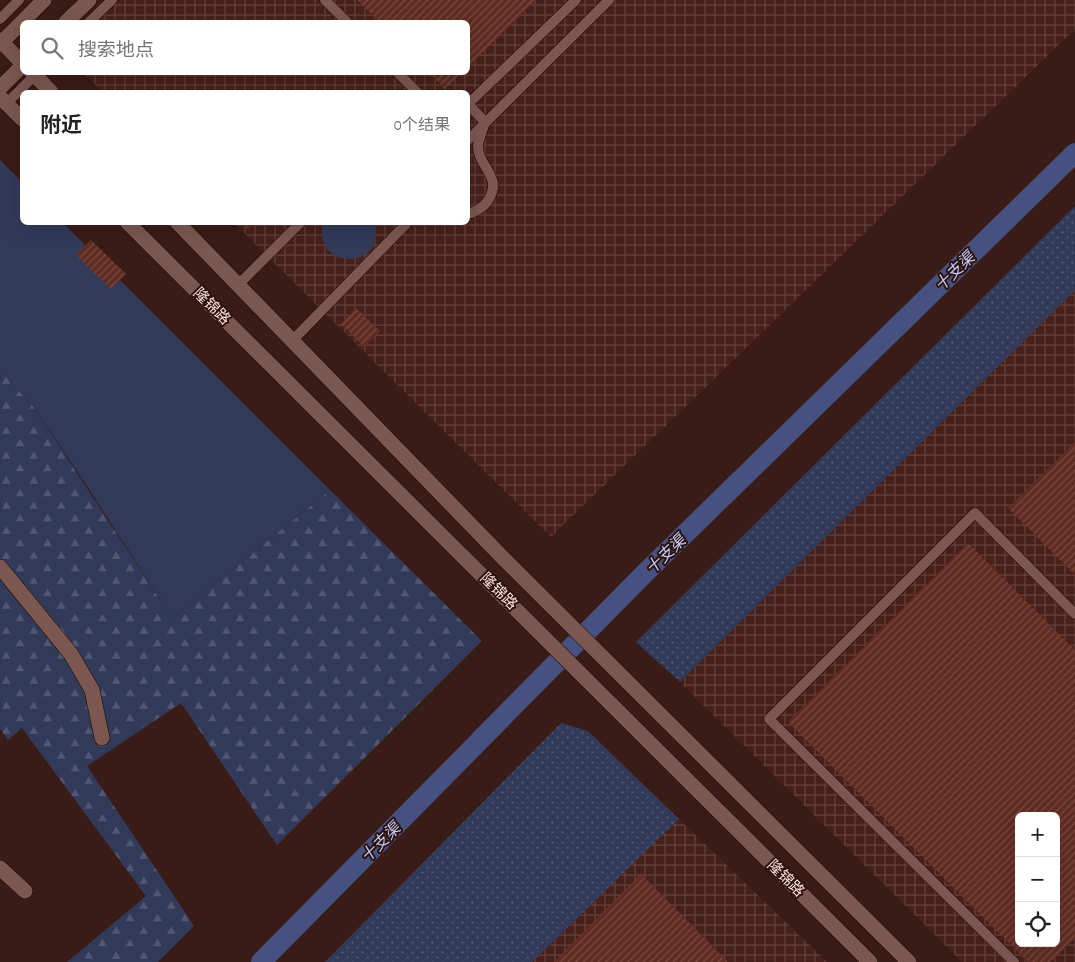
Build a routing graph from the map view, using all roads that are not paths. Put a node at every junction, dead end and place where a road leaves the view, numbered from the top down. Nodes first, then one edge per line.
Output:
1 (19, 0) edge
2 (44, 0) edge
3 (89, 0) edge
4 (112, 0) edge
5 (325, 0) edge
6 (576, 0) edge
7 (609, 0) edge
8 (0, 20) edge
9 (24, 20) edge
10 (68, 20) edge
11 (91, 20) edge
12 (345, 20) edge
13 (20, 23) edge
14 (1, 42) edge
15 (20, 62) edge
16 (20, 66) edge
17 (34, 75) edge
18 (36, 75) edge
19 (400, 75) edge
20 (0, 88) edge
21 (49, 90) edge
22 (415, 90) edge
23 (3, 100) edge
24 (470, 102) edge
25 (470, 106) edge
26 (20, 117) edge
27 (485, 122) junction
28 (470, 138) edge
29 (470, 213) edge
30 (130, 225) edge
31 (180, 225) edge
32 (298, 225) edge
33 (405, 225) edge
34 (238, 286) junction
35 (292, 341) junction
36 (0, 567) edge
37 (1075, 614) edge
38 (102, 738) dead end
39 (0, 868) edge
40 (25, 891) dead end
41 (870, 962) edge
42 (909, 962) edge
43 (1014, 962) edge

1 - 8 lane
2 - 9 main road
3 - 10 main road
4 - 11 lane
5 - 12 lane
6 - 24 lane
7 - 27 lane
13 - 14 main road
14 - 15 main road
16 - 20 main road
17 - 23 lane
18 - 21 main road
19 - 22 lane
23 - 26 main road
25 - 27 lane
27 - 28 lane
27 - 29 lane
30 - 41 main road, 隆锦路
31 - 34 main road, 隆锦路
32 - 34 lane
33 - 35 lane
34 - 35 main road, 隆锦路
35 - 42 main road, 隆锦路
36 - 38 main road
37 - 43 lane
39 - 40 main road

